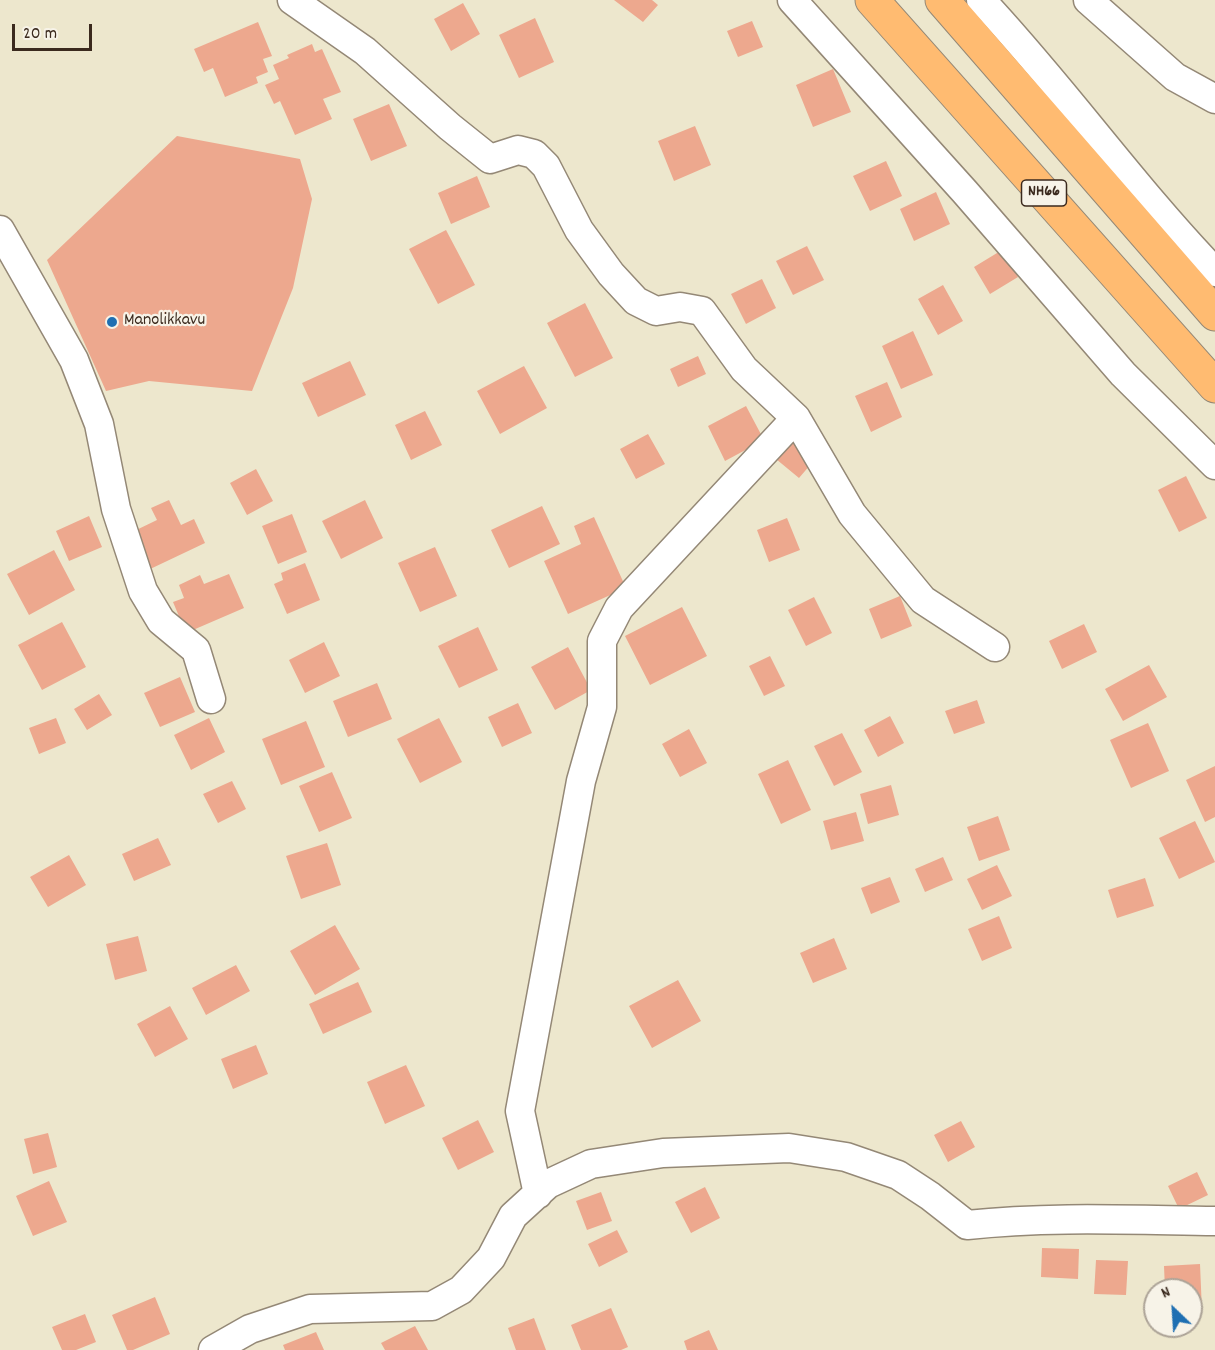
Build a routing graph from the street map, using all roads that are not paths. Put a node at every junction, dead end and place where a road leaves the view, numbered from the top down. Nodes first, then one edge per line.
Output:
1 (292, 0) edge
2 (792, 0) edge
3 (872, 0) edge
4 (942, 0) edge
5 (981, 0) edge
6 (1088, 0) edge
7 (1215, 99) edge
8 (0, 230) edge
9 (1215, 272) edge
10 (1215, 314) edge
11 (1215, 386) edge
12 (796, 418) junction
13 (1215, 465) edge
14 (995, 647) dead end
15 (212, 699) dead end
16 (538, 1194) junction
17 (1215, 1221) edge
18 (213, 1350) edge

1 - 12 street
2 - 13 street
3 - 11 highway, NH66
4 - 10 highway, NH66
5 - 9 street
6 - 7 street
8 - 15 street
12 - 14 street
12 - 16 street
16 - 17 street
16 - 18 street

